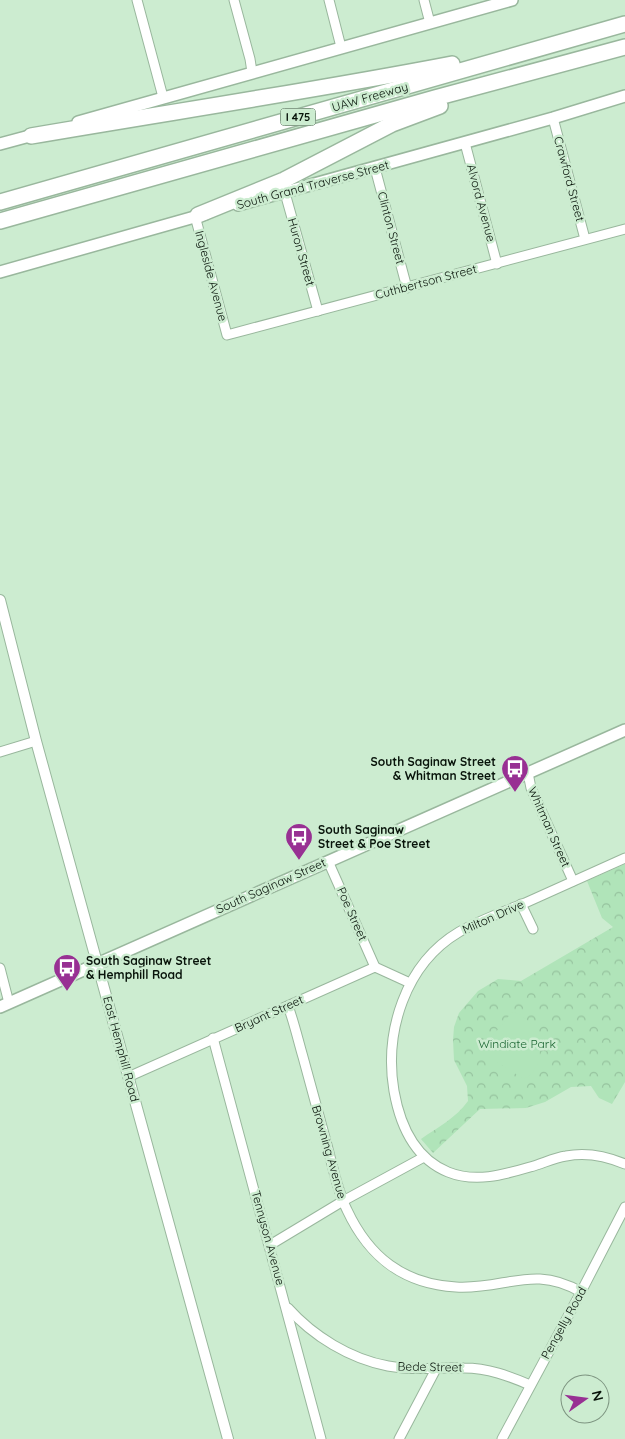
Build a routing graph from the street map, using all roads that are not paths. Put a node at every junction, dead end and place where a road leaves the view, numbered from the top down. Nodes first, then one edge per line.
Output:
1 (137, 0) edge
2 (234, 0) edge
3 (329, 0) edge
4 (424, 0) edge
5 (512, 0) edge
6 (430, 23) junction
7 (625, 24) edge
8 (595, 32) junction
9 (625, 46) edge
10 (341, 47) junction
11 (592, 56) junction
12 (252, 72) junction
13 (625, 96) edge
14 (163, 97) junction
15 (553, 118) junction
16 (31, 136) junction
17 (465, 143) junction
18 (0, 144) edge
19 (375, 168) junction
20 (284, 193) junction
21 (0, 202) edge
22 (196, 216) junction
23 (0, 221) edge
24 (625, 229) edge
25 (585, 239) junction
26 (497, 264) junction
27 (0, 272) edge
28 (407, 288) junction
29 (318, 311) junction
30 (228, 335) joint
31 (0, 600) edge
32 (625, 730) edge
33 (36, 741) junction
34 (0, 752) edge
35 (528, 772) junction
36 (625, 858) edge
37 (328, 861) junction
38 (573, 881) junction
39 (521, 904) junction
40 (533, 929) dead end
41 (97, 963) junction
42 (375, 967) junction
43 (0, 968) edge
44 (410, 983) junction
45 (5, 1005) edge
46 (288, 1006) junction
47 (214, 1038) junction
48 (128, 1077) junction
49 (424, 1158) junction
50 (625, 1164) edge
51 (343, 1201) junction
52 (625, 1207) edge
53 (270, 1245) junction
54 (581, 1292) junction
55 (286, 1306) junction
56 (436, 1369) junction
57 (530, 1385) junction
58 (228, 1439) edge
59 (321, 1439) edge
60 (398, 1439) edge
61 (502, 1439) edge

1 - 14 street
2 - 12 street
3 - 10 street
4 - 6 street
5 - 6 main road
6 - 10 main road
7 - 8 highway, UAW Freeway / I 475
8 - 16 highway
8 - 21 highway, UAW Freeway / I 475
9 - 11 highway, UAW Freeway / I 475
10 - 12 main road
11 - 22 highway
11 - 23 highway, UAW Freeway / I 475
12 - 14 main road
13 - 15 main road, South Grand Traverse Street
14 - 16 main road
15 - 17 main road, South Grand Traverse Street
15 - 25 street, Crawford Street
16 - 18 main road
17 - 19 main road, South Grand Traverse Street
17 - 26 street, Alvord Avenue
19 - 20 main road, South Grand Traverse Street
19 - 28 street, Clinton Street
20 - 22 main road, South Grand Traverse Street
20 - 29 street, Huron Street
22 - 27 main road, South Grand Traverse Street
22 - 30 street, Ingleside Avenue
24 - 25 street, Cuthbertson Street
25 - 26 street, Cuthbertson Street
26 - 28 street, Cuthbertson Street
28 - 29 street, Cuthbertson Street
29 - 30 street, Cuthbertson Street
31 - 33 street, East Hemphill Road
32 - 35 main road, South Saginaw Street
33 - 34 street
33 - 41 street, East Hemphill Road
35 - 37 main road, South Saginaw Street
35 - 38 street, Whitman Street
36 - 38 street, Milton Drive
37 - 41 main road, South Saginaw Street
37 - 42 street, Poe Street
38 - 39 street, Milton Drive
39 - 40 street
39 - 44 street, Milton Drive
41 - 45 main road, South Saginaw Street
41 - 48 street, East Hemphill Road
42 - 44 street
42 - 46 street, Bryant Street
43 - 45 street
44 - 49 street, Milton Drive
46 - 47 street, Bryant Street
46 - 51 street, Browning Avenue
47 - 48 street, Bryant Street
47 - 53 street, Tennyson Avenue
48 - 58 street, East Hemphill Road
49 - 50 street, Milton Drive
49 - 51 street
51 - 53 street
51 - 54 street, Browning Avenue
52 - 54 street, Pengelly Road
53 - 55 street, Tennyson Avenue
54 - 57 street, Pengelly Road
55 - 56 street, Bede Street
55 - 59 street, Tennyson Avenue
56 - 57 street, Bede Street
56 - 60 street
57 - 61 street, Pengelly Road

